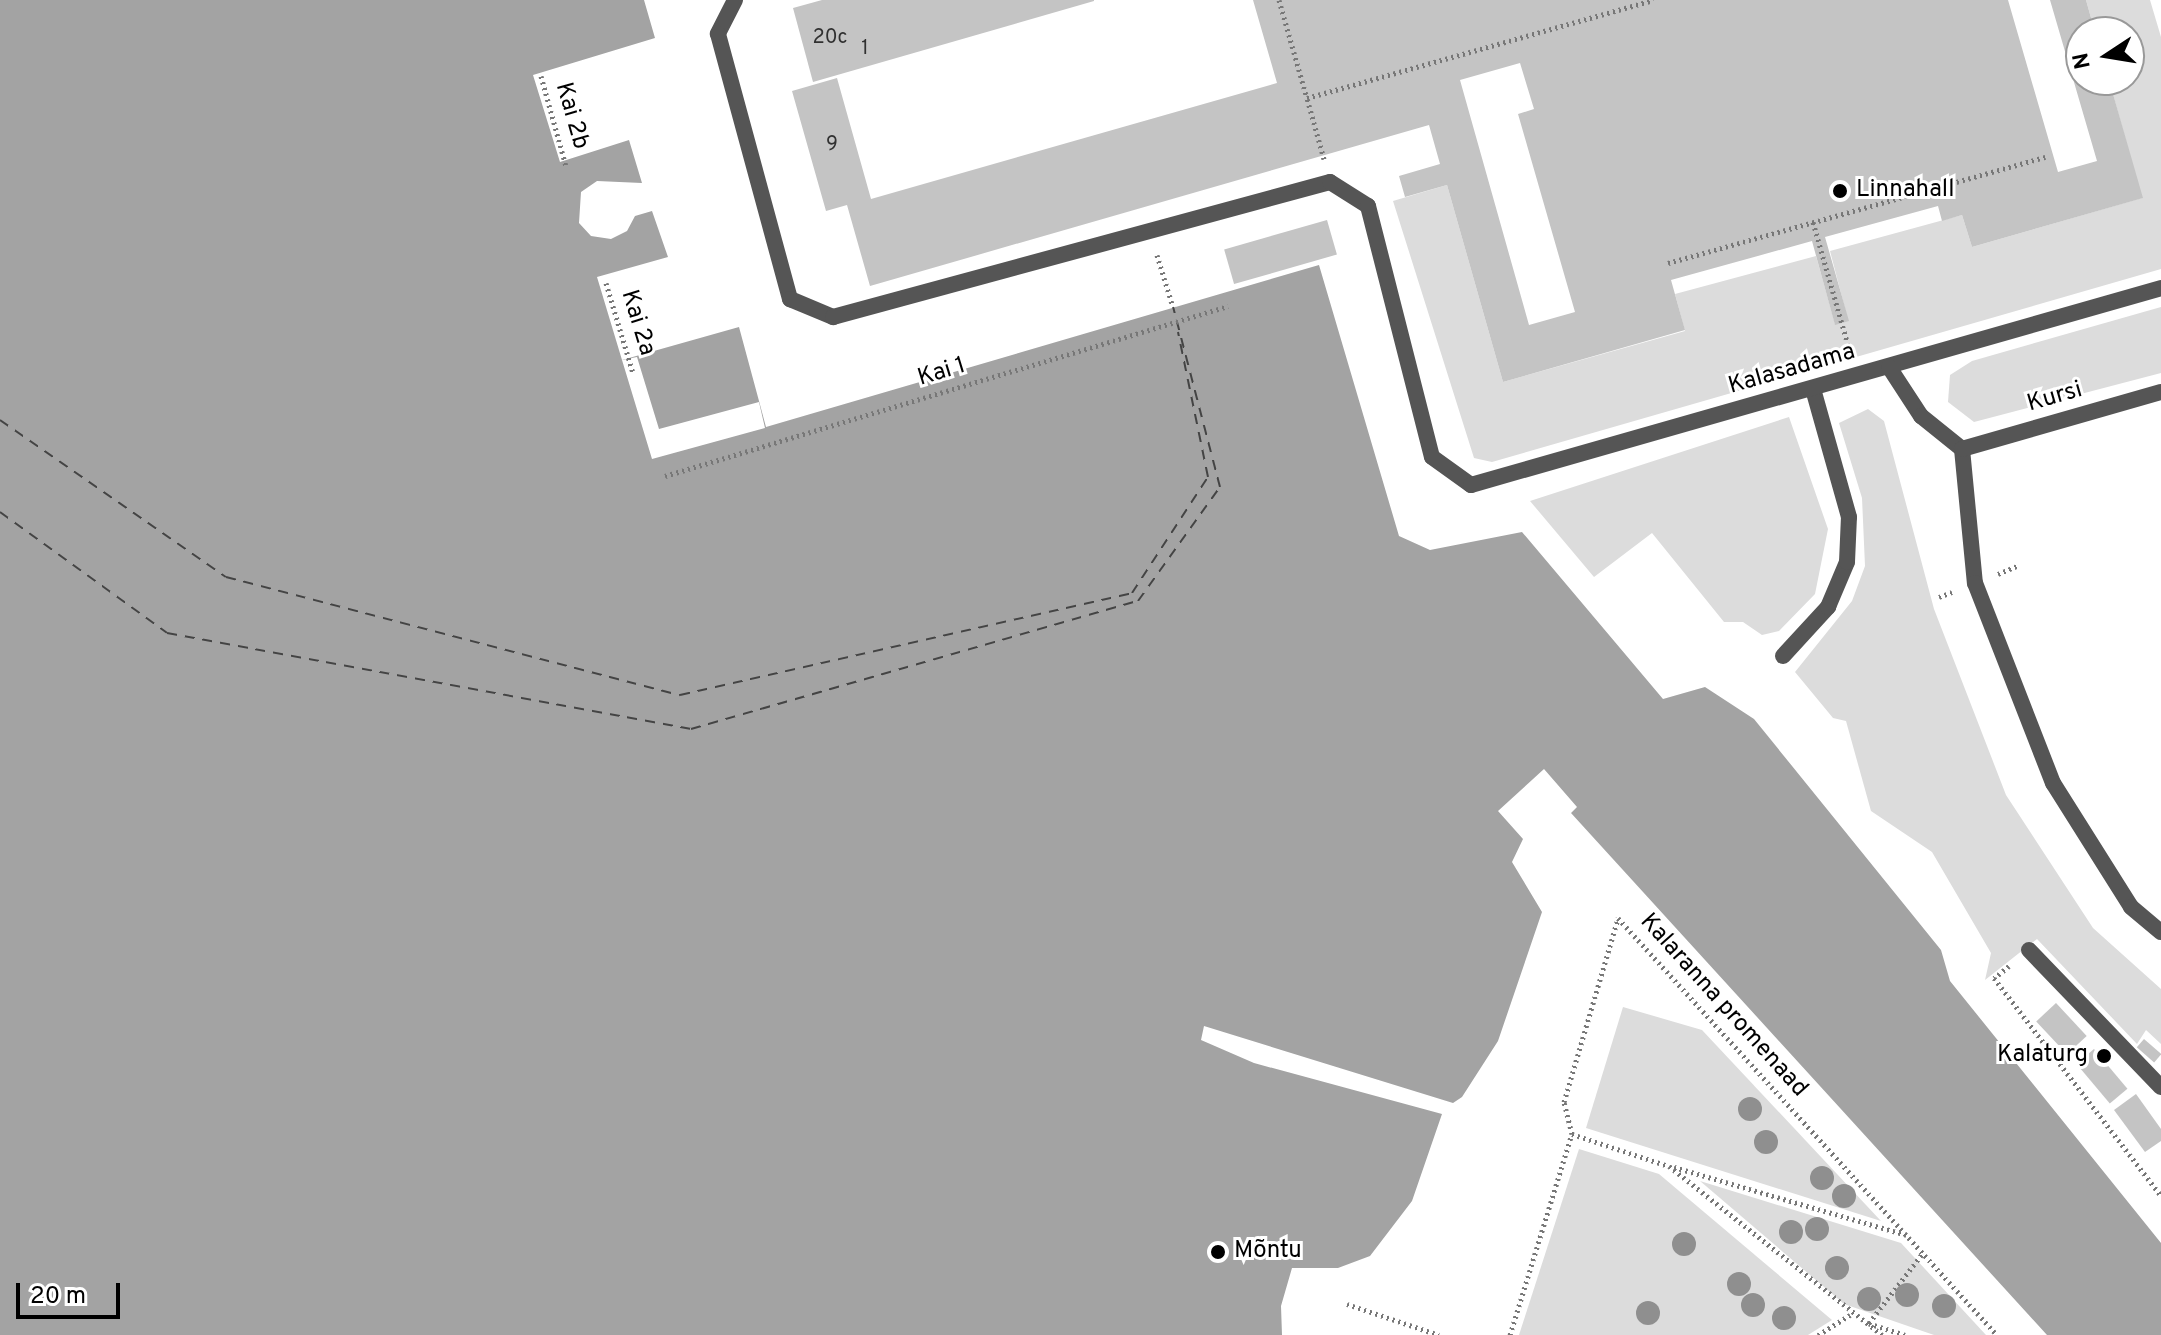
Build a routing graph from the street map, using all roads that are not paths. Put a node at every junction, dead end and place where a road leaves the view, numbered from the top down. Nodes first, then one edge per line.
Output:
1 (735, 0) edge
2 (2161, 288) edge
3 (1889, 367) junction
4 (1813, 389) junction
5 (2161, 392) edge
6 (1962, 449) junction
7 (1783, 656) dead end
8 (2161, 932) edge
9 (2029, 950) road end
10 (2161, 1087) edge

1 - 4 street, Kalasadama
2 - 3 street
3 - 4 street, Kalasadama
3 - 6 street, Kalasadama
4 - 7 street
5 - 6 street, Kursi
6 - 8 street
9 - 10 street

